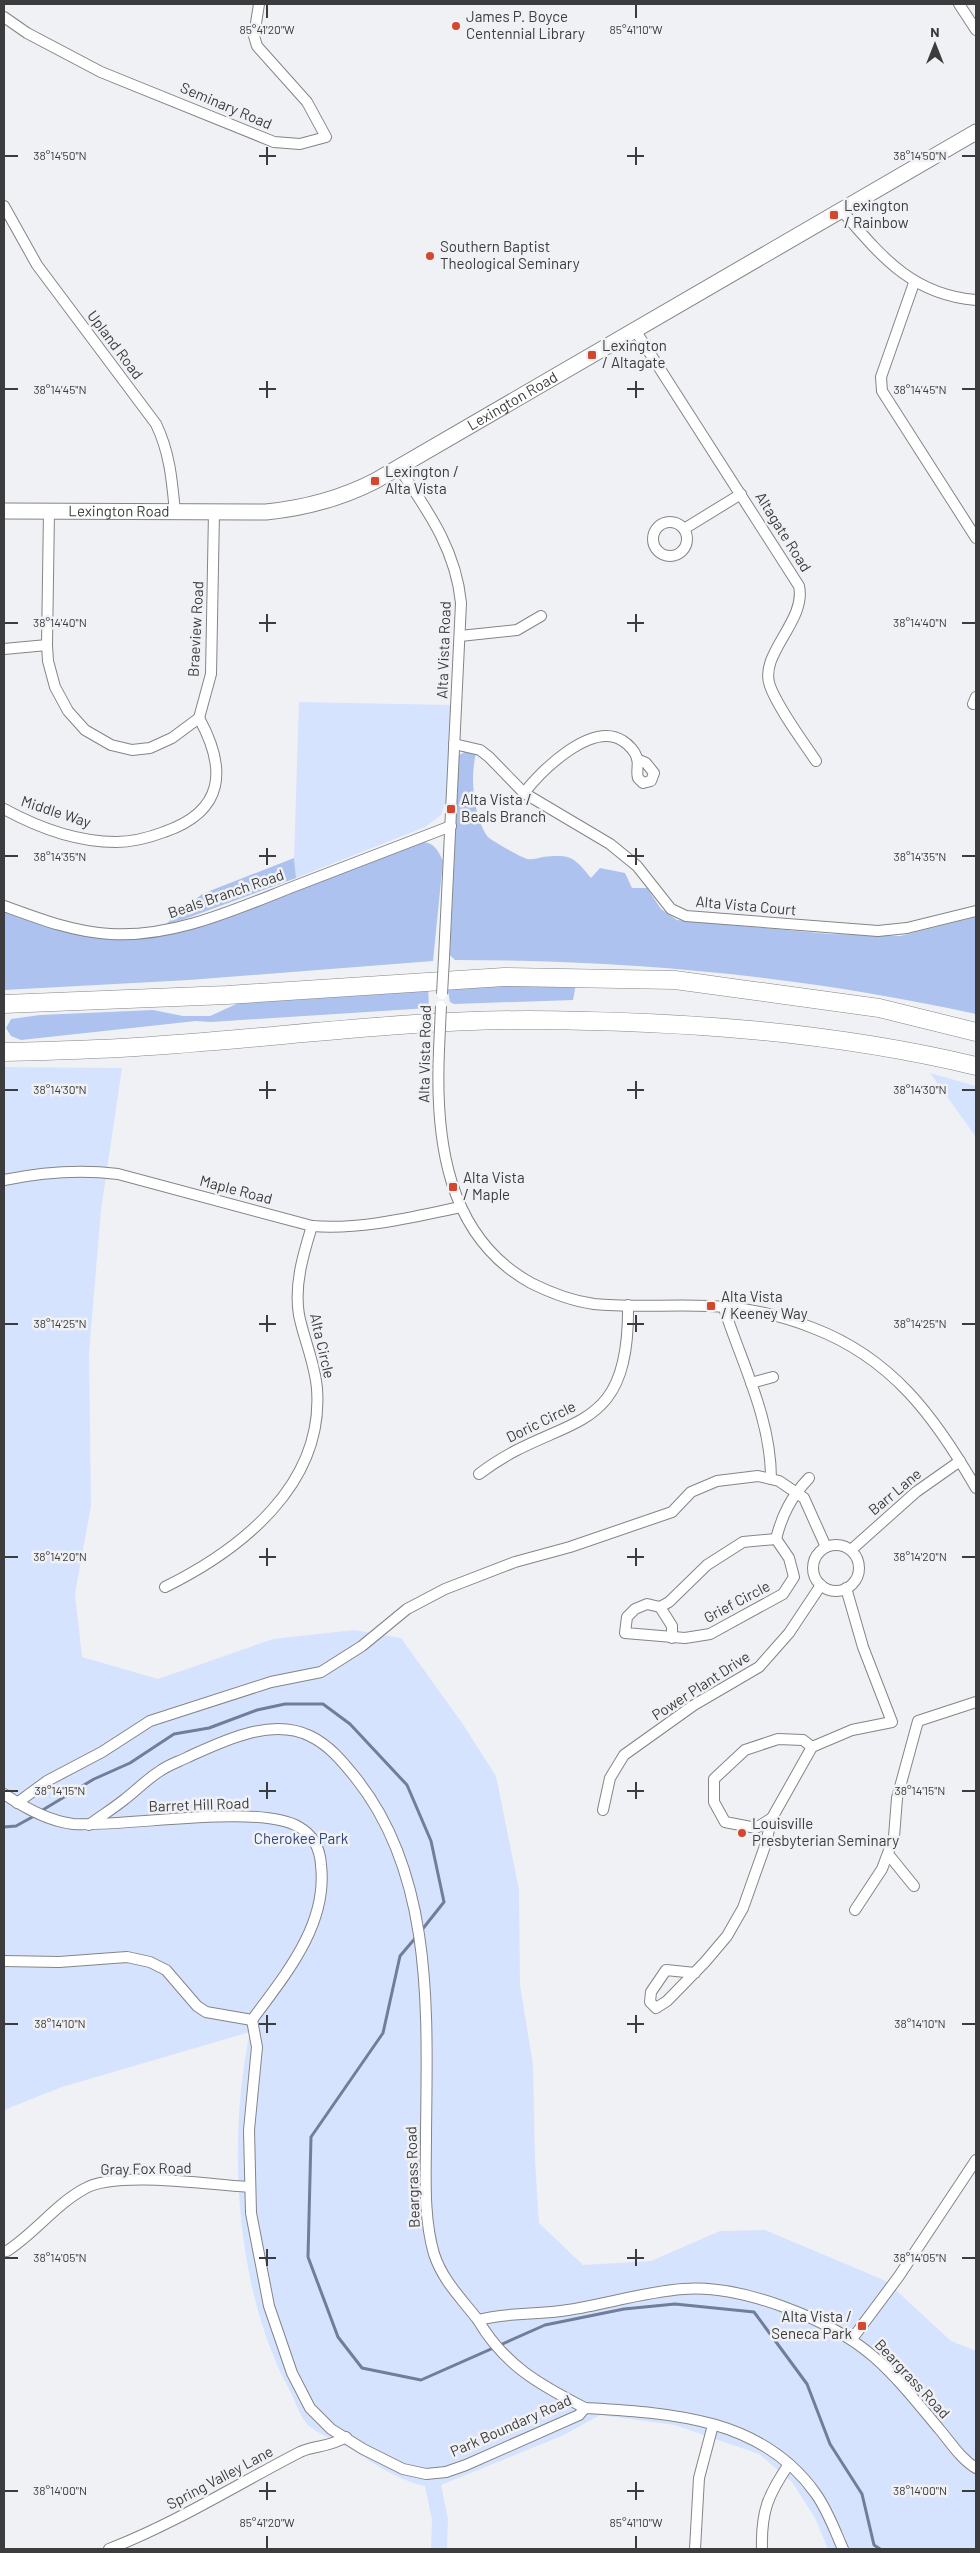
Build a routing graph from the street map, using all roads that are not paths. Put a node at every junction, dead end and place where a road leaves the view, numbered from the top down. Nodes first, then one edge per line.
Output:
1 (259, 4) edge
2 (959, 4) edge
3 (4, 17) edge
4 (976, 30) edge
5 (976, 132) edge
6 (4, 206) edge
7 (842, 211) junction
8 (914, 283) junction
9 (976, 300) edge
10 (635, 330) junction
11 (399, 468) junction
12 (741, 494) junction
13 (4, 511) edge
14 (49, 511) junction
15 (175, 512) junction
16 (214, 512) junction
17 (684, 529) dead end
18 (976, 538) edge
19 (540, 616) dead end
20 (460, 636) junction
21 (47, 645) junction
22 (4, 649) edge
23 (199, 718) junction
24 (454, 744) junction
25 (638, 759) dead end
26 (816, 761) dead end
27 (524, 793) junction
28 (4, 809) edge
29 (450, 826) junction
30 (4, 906) edge
31 (976, 911) edge
32 (4, 1004) edge
33 (976, 1032) edge
34 (4, 1052) edge
35 (976, 1066) edge
36 (4, 1180) edge
37 (461, 1208) junction
38 (312, 1226) junction
39 (628, 1306) junction
40 (724, 1308) junction
41 (773, 1378) dead end
42 (751, 1383) junction
43 (960, 1461) junction
44 (479, 1474) dead end
45 (809, 1478) dead end
46 (771, 1479) junction
47 (976, 1488) edge
48 (795, 1492) junction
49 (776, 1539) junction
50 (826, 1547) junction
51 (851, 1550) junction
52 (821, 1585) junction
53 (166, 1587) dead end
54 (846, 1588) junction
55 (660, 1607) junction
56 (672, 1638) junction
57 (976, 1702) edge
58 (812, 1747) junction
59 (4, 1794) edge
60 (19, 1804) junction
61 (603, 1810) dead end
62 (772, 1818) junction
63 (89, 1825) junction
64 (888, 1854) junction
65 (914, 1886) dead end
66 (855, 1910) dead end
67 (4, 1961) edge
68 (694, 1973) junction
69 (252, 2020) junction
70 (976, 2160) edge
71 (250, 2187) junction
72 (7, 2251) dead end
73 (478, 2320) junction
74 (852, 2339) junction
75 (585, 2408) junction
76 (713, 2425) junction
77 (346, 2437) junction
78 (789, 2464) junction
79 (976, 2468) edge
80 (109, 2549) edge
81 (695, 2549) edge
82 (762, 2549) edge
83 (843, 2549) edge

1 - 3 street, Seminary Road
2 - 4 street
5 - 7 main road, Lexington Road
6 - 15 street, Upland Road
7 - 8 street
7 - 10 main road, Lexington Road
8 - 9 street
8 - 18 street
10 - 11 main road, Lexington Road
10 - 12 street, Altagate Road
11 - 16 main road, Lexington Road
11 - 20 street, Alta Vista Road
12 - 17 street
12 - 26 street, Altagate Road
13 - 14 main road, Lexington Road
14 - 15 main road, Lexington Road
14 - 21 street
15 - 16 main road, Lexington Road
16 - 23 street, Braeview Road
19 - 20 street
20 - 24 street, Alta Vista Road
21 - 22 street
21 - 23 street
23 - 28 street, Middle Way
24 - 27 street, Alta Vista Court
24 - 29 street, Alta Vista Road
25 - 27 street
27 - 31 street, Alta Vista Court
29 - 30 street, Beals Branch Road
29 - 37 street, Alta Vista Road, bridge
32 - 33 highway
34 - 35 highway
36 - 38 street, Maple Road
37 - 38 street, Maple Road
37 - 39 street, Alta Vista Road
38 - 53 street, Alta Circle
39 - 40 street, Alta Vista Road
39 - 44 street, Doric Circle
40 - 42 street
40 - 43 street, Alta Vista Road
41 - 42 street
42 - 46 street
43 - 47 street, Alta Vista Road
43 - 51 street, Barr Lane
45 - 48 street
46 - 48 street
46 - 60 street
48 - 49 street
48 - 50 street
49 - 55 street
49 - 56 street, Grief Circle
50 - 51 street
50 - 52 street
51 - 54 street
52 - 54 street
52 - 61 street, Power Plant Drive
54 - 58 street
55 - 56 street
55 - 56 street, Grief Circle
57 - 64 street
58 - 62 street
58 - 62 street
59 - 60 street, Barret Hill Road
60 - 63 street, Barret Hill Road
62 - 68 street
63 - 69 street, Barret Hill Road
63 - 73 street, Beargrass Road
64 - 65 street
64 - 66 street
67 - 69 street
68 - 68 street
69 - 71 street, Park Boundary Road
70 - 74 street
71 - 72 street, Gray Fox Road
71 - 77 street, Park Boundary Road
73 - 74 street, Beargrass Road
73 - 75 street
74 - 79 street, Beargrass Road
75 - 76 street, Park Boundary Road
75 - 77 street, Park Boundary Road
76 - 78 street, Park Boundary Road
76 - 81 street
77 - 80 street, Spring Valley Lane
78 - 82 street
78 - 83 street, Park Boundary Road

